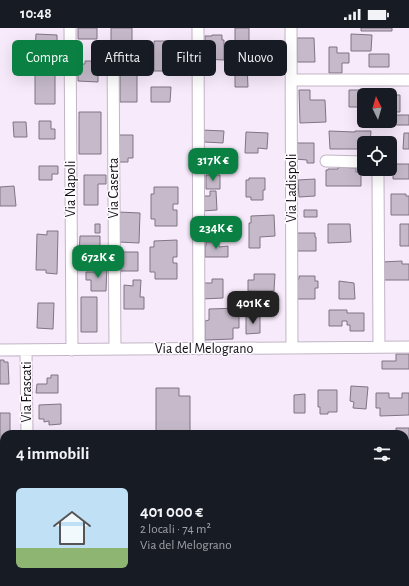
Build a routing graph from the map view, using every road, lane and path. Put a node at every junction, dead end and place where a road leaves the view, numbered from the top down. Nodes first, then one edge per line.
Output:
1 (70, 28) edge
2 (198, 28) edge
3 (291, 28) edge
4 (113, 76) edge
5 (292, 80) junction
6 (409, 80) edge
7 (326, 161) dead end
8 (357, 162) edge
9 (378, 176) edge
10 (380, 347) junction
11 (409, 347) edge
12 (292, 348) junction
13 (199, 349) junction
14 (0, 350) edge
15 (26, 350) junction
16 (72, 350) junction
17 (115, 350) junction
18 (27, 430) edge

1 - 16 street, Via Napoli
2 - 13 street
3 - 5 street, Via Ladispoli
4 - 17 street, Via Caserta
5 - 6 street
5 - 12 street, Via Ladispoli
7 - 8 street
9 - 10 street
10 - 11 street, Via del Melograno
10 - 12 street, Via del Melograno
12 - 13 street, Via del Melograno
13 - 17 street, Via del Melograno
14 - 15 street, Via del Melograno
15 - 16 street, Via del Melograno
15 - 18 street, Via Frascati
16 - 17 street, Via del Melograno

